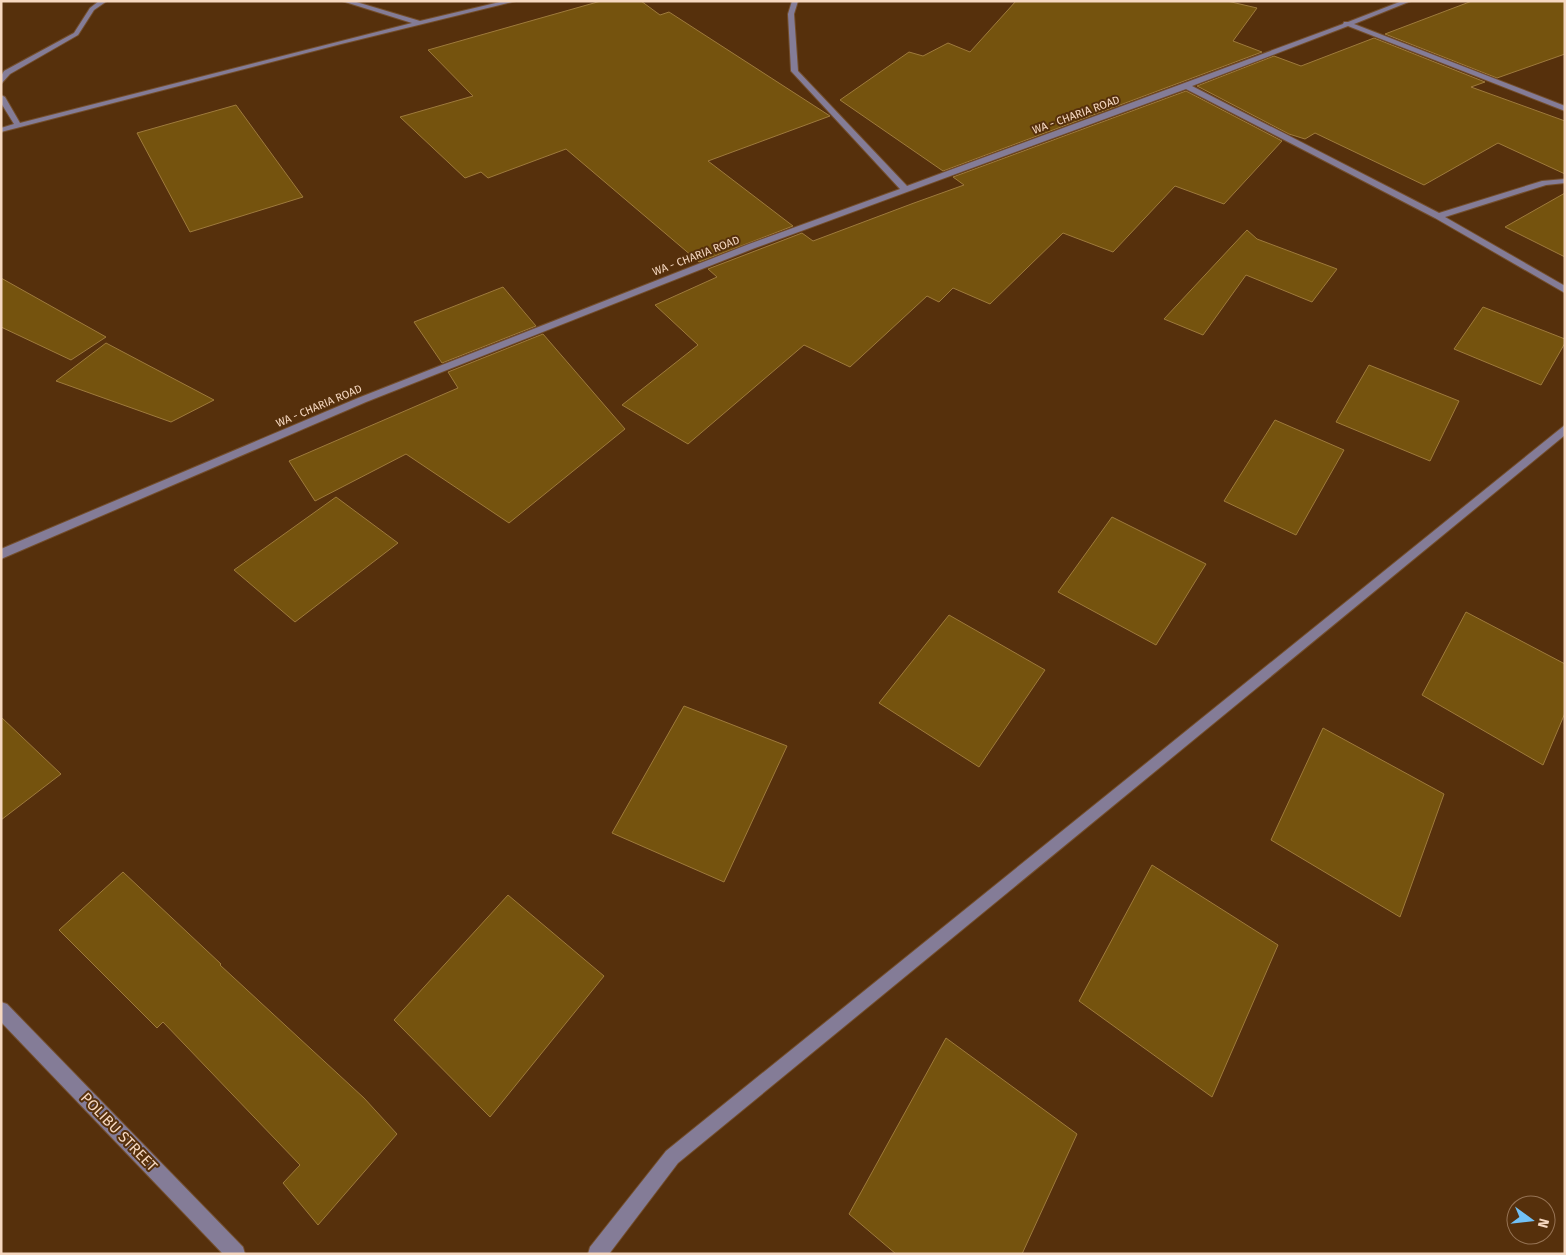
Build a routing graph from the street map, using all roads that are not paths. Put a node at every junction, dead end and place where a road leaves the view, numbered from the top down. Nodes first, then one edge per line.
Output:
1 (104, 1) edge
2 (344, 1) edge
3 (513, 1) edge
4 (795, 1) edge
5 (1408, 1) edge
6 (419, 23) junction
7 (1346, 24) junction
8 (1, 82) edge
9 (1186, 86) junction
10 (1, 96) edge
11 (1565, 109) edge
12 (18, 125) junction
13 (1, 130) edge
14 (1565, 180) edge
15 (906, 190) junction
16 (1438, 216) junction
17 (1565, 290) edge
18 (1565, 430) edge
19 (1, 554) edge
20 (1, 1010) edge
21 (236, 1254) edge
22 (597, 1254) edge

1 - 8 street
2 - 6 street
3 - 6 street
4 - 15 street
5 - 7 street, WA - CHARIA ROAD
6 - 12 street
7 - 9 street, WA - CHARIA ROAD
7 - 11 street
9 - 15 street, WA - CHARIA ROAD
9 - 16 street
10 - 12 street
12 - 13 street
14 - 16 street
15 - 19 street, WA - CHARIA ROAD
16 - 17 street
18 - 22 street
20 - 21 street, POLIBU STREET

